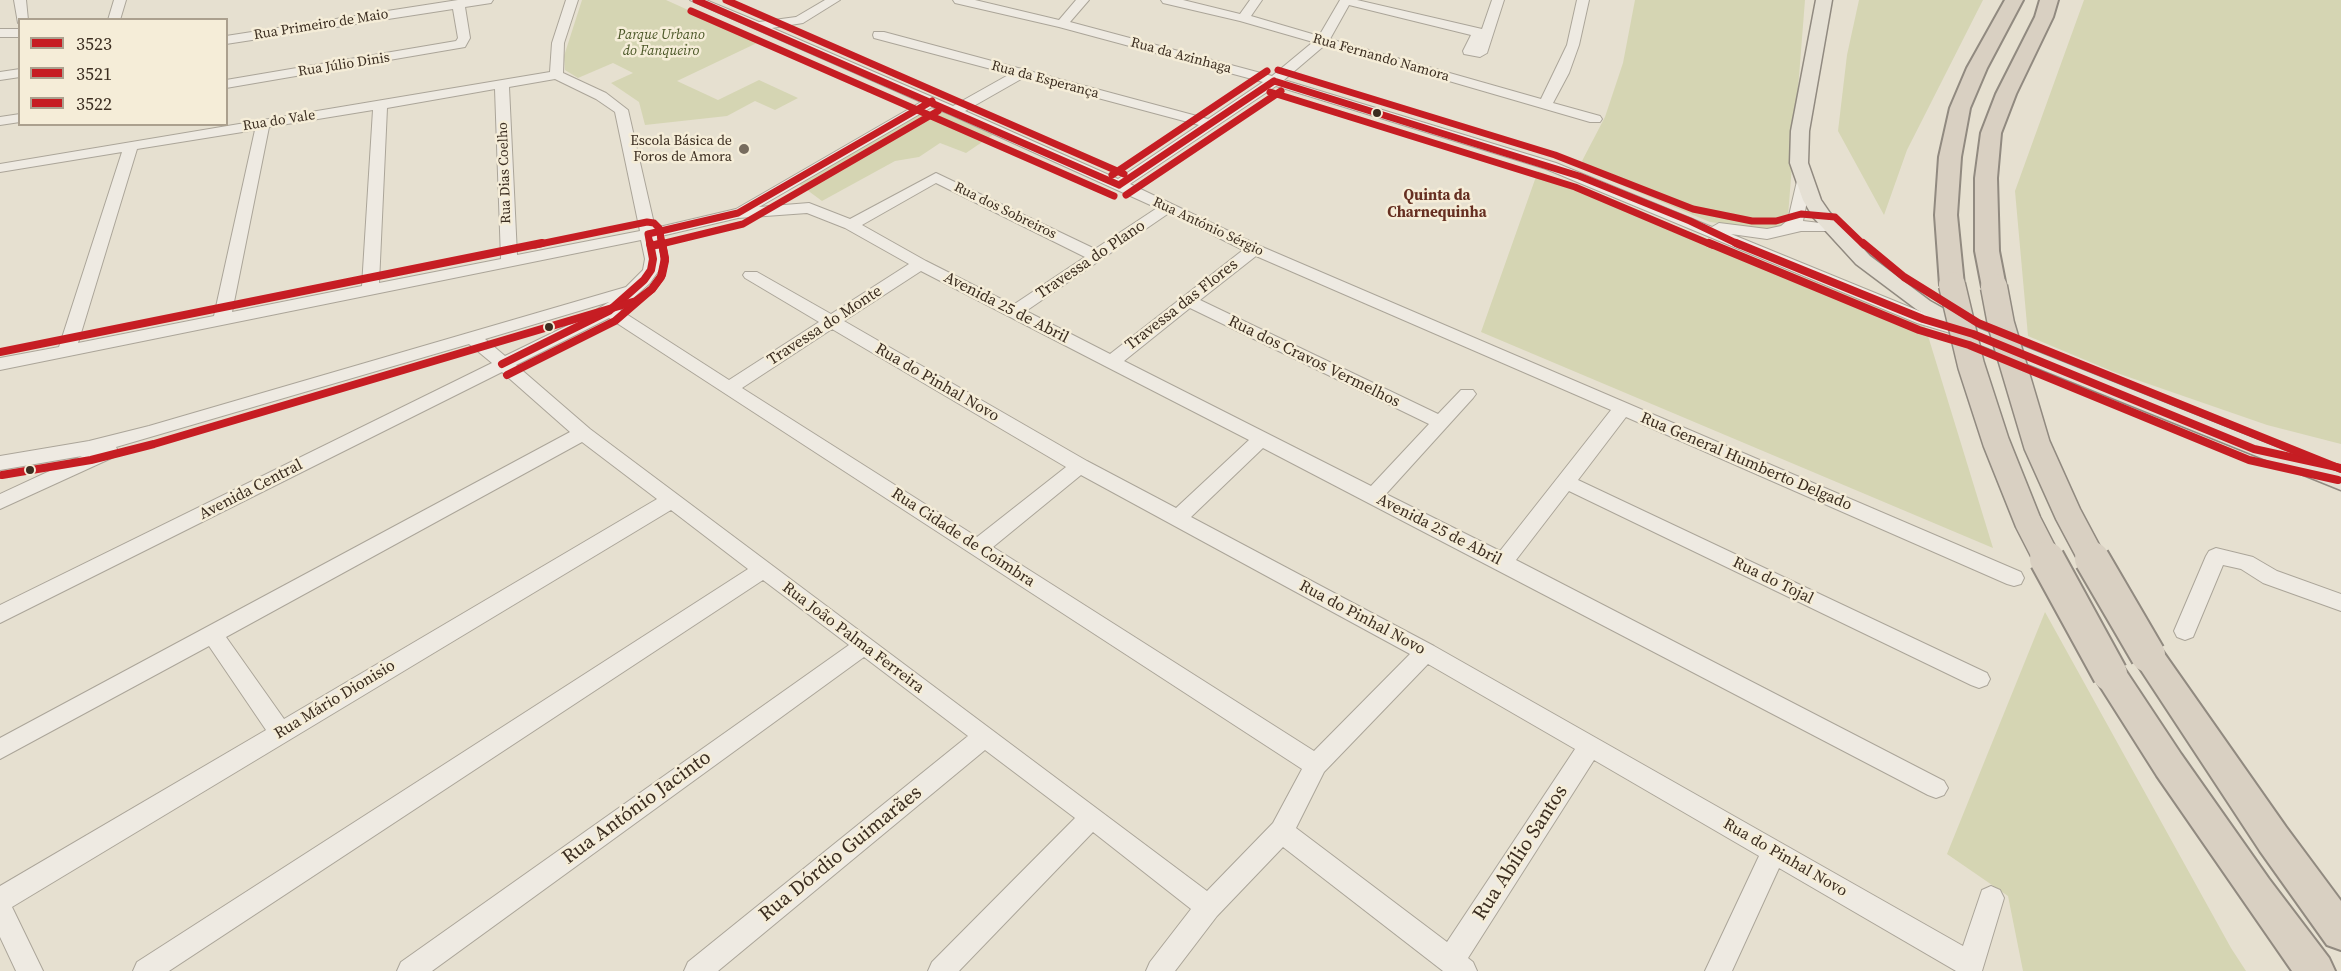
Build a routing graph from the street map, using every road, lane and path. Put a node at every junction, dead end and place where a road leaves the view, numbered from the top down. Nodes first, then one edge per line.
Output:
1 (20, 0) edge
2 (120, 0) edge
3 (487, 0) edge
4 (572, 0) edge
5 (696, 0) edge
6 (834, 0) edge
7 (959, 0) edge
8 (1083, 0) edge
9 (1170, 0) edge
10 (1256, 0) edge
11 (1498, 0) edge
12 (1583, 0) edge
13 (1824, 0) edge
14 (2014, 0) edge
15 (2049, 0) edge
16 (1346, 1) edge
17 (980, 2) edge
18 (458, 4) junction
19 (807, 17) junction
20 (22, 18) edge
21 (115, 18) edge
22 (1243, 18) junction
23 (1062, 24) junction
24 (755, 26) junction
25 (0, 33) edge
26 (18, 33) edge
27 (879, 35) dead end
28 (228, 40) edge
29 (1322, 41) junction
30 (796, 44) junction
31 (18, 73) edge
32 (1020, 74) junction
33 (557, 75) junction
34 (0, 76) edge
35 (1274, 81) junction
36 (228, 84) edge
37 (501, 84) junction
38 (932, 101) junction
39 (1546, 103) junction
40 (380, 104) junction
41 (954, 111) junction
42 (18, 118) edge
43 (1595, 118) dead end
44 (0, 121) edge
45 (262, 124) junction
46 (1211, 124) junction
47 (131, 146) junction
48 (2, 171) edge
49 (1804, 181) junction
50 (786, 184) junction
51 (1119, 185) junction
52 (1168, 207) junction
53 (809, 208) junction
54 (738, 213) junction
55 (1690, 221) junction
56 (852, 225) junction
57 (1831, 228) junction
58 (1786, 230) junction
59 (648, 234) junction
60 (1727, 239) junction
61 (1254, 249) junction
62 (1096, 256) junction
63 (508, 261) junction
64 (920, 264) junction
65 (751, 275) dead end
66 (370, 289) junction
67 (632, 290) junction
68 (1188, 301) junction
69 (609, 311) junction
70 (1014, 312) junction
71 (222, 319) junction
72 (832, 322) junction
73 (1973, 334) junction
74 (472, 337) junction
75 (67, 350) junction
76 (1111, 362) junction
77 (0, 364) edge
78 (502, 364) junction
79 (730, 388) junction
80 (1467, 394) dead end
81 (1623, 408) junction
82 (1440, 422) junction
83 (151, 432) junction
84 (583, 433) junction
85 (1261, 439) junction
86 (2254, 449) junction
87 (0, 463) edge
88 (1080, 466) junction
89 (2341, 468) edge
90 (1566, 482) junction
91 (2341, 482) edge
92 (1373, 496) junction
93 (670, 501) junction
94 (0, 502) edge
95 (1178, 518) junction
96 (978, 548) junction
97 (1503, 562) junction
98 (762, 570) junction
99 (2014, 578) dead end
100 (2341, 603) edge
101 (0, 615) edge
102 (2185, 631) dead end
103 (212, 633) junction
104 (864, 646) junction
105 (1426, 652) junction
106 (1979, 679) dead end
107 (280, 732) junction
108 (984, 737) junction
109 (1590, 746) junction
110 (0, 749) edge
111 (1316, 765) junction
112 (1936, 788) dead end
113 (1092, 817) junction
114 (1282, 831) junction
115 (1774, 852) junction
116 (1991, 898) dead end
117 (0, 900) edge
118 (1208, 907) junction
119 (0, 909) edge
120 (2341, 932) edge
121 (1458, 966) edge
122 (1970, 968) edge
123 (30, 971) edge
124 (147, 971) edge
125 (410, 971) edge
126 (697, 971) edge
127 (941, 971) edge
128 (1159, 971) edge
129 (1718, 971) edge
130 (2315, 971) edge

1 - 20 street
2 - 21 street
3 - 18 street, Rua Primeiro de Maio
4 - 33 street
5 - 24 street, Rua António Sérgio
6 - 19 street
7 - 17 street, Rua da Azinhaga
8 - 23 street
9 - 22 street, Rua Fernando Namora
10 - 22 street
11 - 16 street
12 - 39 street
13 - 49 main road
14 - 130 highway, bridge
15 - 120 highway, bridge
16 - 29 street
17 - 23 street, Rua da Azinhaga
18 - 28 street, Rua Primeiro de Maio
18 - 36 street, Rua Júlio Dinis
19 - 24 street
19 - 30 street
22 - 29 street, Rua Fernando Namora
23 - 35 street, Rua da Azinhaga
24 - 30 street, Rua António Sérgio
25 - 26 street
27 - 32 street, Rua da Esperança
29 - 35 street
29 - 39 street, Rua Fernando Namora
30 - 38 street, Rua António Sérgio
31 - 34 street
32 - 41 street
32 - 46 street, Rua da Esperança
33 - 37 street, Rua do Vale
33 - 59 street
35 - 46 street
35 - 55 street, Rua da Azinhaga
37 - 40 street, Rua do Vale
37 - 63 street, Rua Dias Coelho
38 - 41 street, Rua António Sérgio
38 - 50 street
39 - 43 street, Rua Fernando Namora
40 - 45 street, Rua do Vale
40 - 66 street
41 - 51 street, Rua António Sérgio
42 - 44 street
45 - 47 street, Rua do Vale
45 - 71 street
46 - 51 street
47 - 48 street, Rua do Vale
47 - 75 street
49 - 57 main road
49 - 58 street
50 - 53 street
50 - 54 street
51 - 52 street, Rua António Sérgio
52 - 61 street, Rua António Sérgio
52 - 62 street, Travessa do Plano
53 - 54 street, Avenida 25 de Abril
53 - 56 street, Avenida 25 de Abril
54 - 59 street, Avenida 25 de Abril
55 - 58 street
55 - 60 street, Rua da Azinhaga
56 - 62 street, Rua dos Sobreiros
56 - 64 street, Avenida 25 de Abril
57 - 58 street
57 - 60 street
57 - 73 main road
59 - 63 street, Avenida 25 de Abril
59 - 67 street
60 - 73 street, Rua da Azinhaga
61 - 68 street, Travessa das Flores
61 - 81 street, Rua António Sérgio
62 - 70 street, Travessa do Plano
63 - 66 street, Avenida 25 de Abril
64 - 70 street, Avenida 25 de Abril
64 - 72 street, Travessa do Monte
65 - 72 street, Rua do Pinhal Novo
66 - 71 street, Avenida 25 de Abril
67 - 69 street, Avenida Central
67 - 74 street
68 - 76 street, Travessa das Flores
68 - 82 street, Rua dos Cravos Vermelhos
69 - 78 street, Avenida Central
69 - 79 street, Rua Cidade de Coimbra
70 - 76 street, Avenida 25 de Abril
71 - 75 street, Avenida 25 de Abril
72 - 79 street, Travessa do Monte
72 - 88 street, Rua do Pinhal Novo
73 - 86 main road
74 - 78 street, Rua João Palma Ferreira
74 - 83 street
75 - 77 street, Avenida 25 de Abril
76 - 85 street, Avenida 25 de Abril
78 - 84 street, Rua João Palma Ferreira
78 - 101 street, Avenida Central
79 - 96 street, Rua Cidade de Coimbra
80 - 82 street
81 - 90 street, Rua General Humberto Delgado
81 - 99 street, Rua General Humberto Delgado
82 - 92 street
83 - 87 street
83 - 94 street
84 - 93 street, Rua João Palma Ferreira
84 - 103 street
85 - 92 street, Avenida 25 de Abril
85 - 95 street
86 - 89 main road
86 - 91 main road
88 - 95 street, Rua do Pinhal Novo
88 - 96 street
90 - 97 street, Rua General Humberto Delgado
90 - 106 street, Rua do Tojal
92 - 97 street, Avenida 25 de Abril
93 - 98 street, Rua João Palma Ferreira
93 - 107 street, Rua Mário Dionisio
95 - 105 street, Rua do Pinhal Novo
96 - 111 street, Rua Cidade de Coimbra
97 - 112 street, Avenida 25 de Abril
98 - 104 street, Rua João Palma Ferreira
98 - 124 street
100 - 102 street
103 - 107 street
103 - 110 street
104 - 108 street, Rua João Palma Ferreira
104 - 125 street, Rua António Jacinto
105 - 109 street, Rua do Pinhal Novo
105 - 111 street
107 - 117 street, Rua Mário Dionisio
108 - 113 street, Rua João Palma Ferreira
108 - 126 street, Rua Dórdio Guimarães
109 - 115 street, Rua do Pinhal Novo
109 - 121 street, Rua Abílio Santos
111 - 114 street
113 - 118 street, Rua João Palma Ferreira
113 - 127 street
114 - 118 street
114 - 121 street
115 - 122 street, Rua do Pinhal Novo
115 - 129 street
116 - 122 street
118 - 128 street
119 - 123 street

